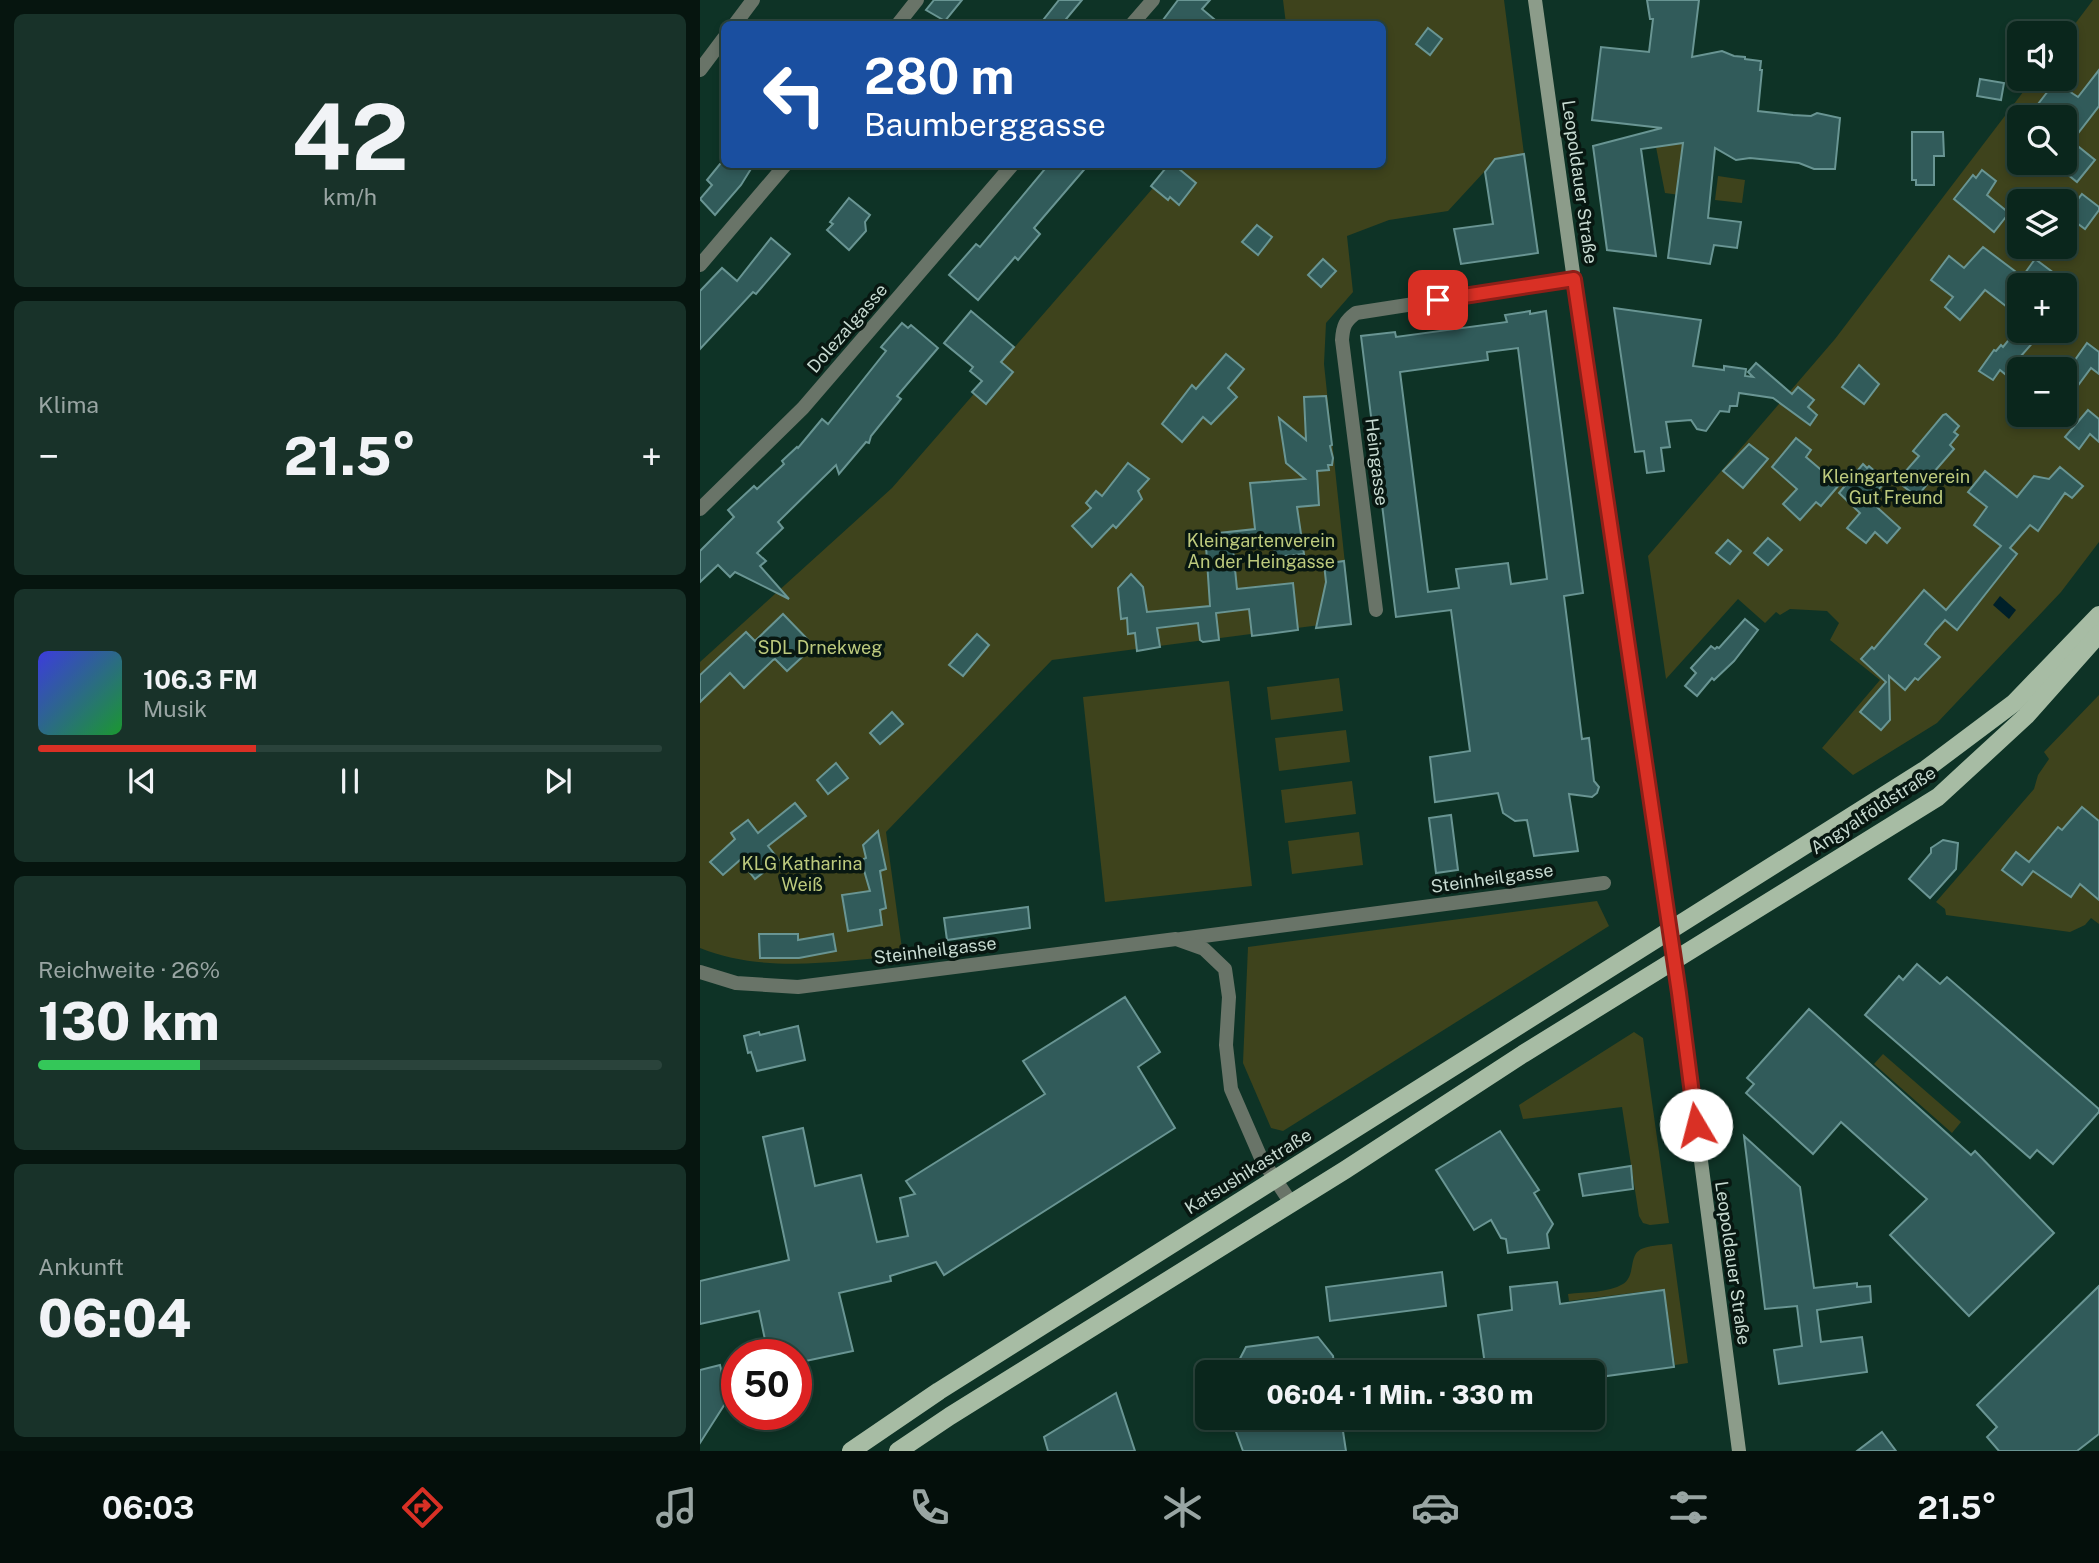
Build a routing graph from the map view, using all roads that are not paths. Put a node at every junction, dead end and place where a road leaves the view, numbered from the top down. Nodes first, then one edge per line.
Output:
1 (753, 0) edge
2 (918, 0) edge
3 (1153, 0) edge
4 (1535, 0) edge
5 (737, 21) edge
6 (900, 21) edge
7 (1135, 21) edge
8 (721, 42) edge
9 (700, 70) edge
10 (783, 168) edge
11 (1010, 168) edge
12 (700, 265) edge
13 (1574, 279) junction
14 (700, 509) edge
15 (1376, 610) dead end
16 (2099, 615) edge
17 (2099, 634) edge
18 (1604, 883) dead end
19 (1670, 931) junction
20 (1176, 939) junction
21 (1674, 961) junction
22 (700, 972) edge
23 (1274, 1179) junction
24 (1291, 1203) junction
25 (851, 1451) edge
26 (898, 1451) edge
27 (1739, 1451) edge

1 - 5 street
2 - 6 street
3 - 7 street
4 - 13 main road, Leopoldauer Straße
8 - 9 street
10 - 12 street
11 - 14 street, Dolezalgasse
13 - 15 street, Heingasse
13 - 19 main road, Leopoldauer Straße
16 - 19 main road, Angyalföldstraße
17 - 21 main road, Angyalföldstraße
18 - 20 street, Steinheilgasse
19 - 21 main road, Leopoldauer Straße
19 - 23 main road, Katsushikastraße
20 - 22 street, Steinheilgasse
20 - 23 street
21 - 24 main road
21 - 27 main road, Leopoldauer Straße
23 - 24 street
23 - 25 main road, Katsushikastraße
24 - 26 main road

